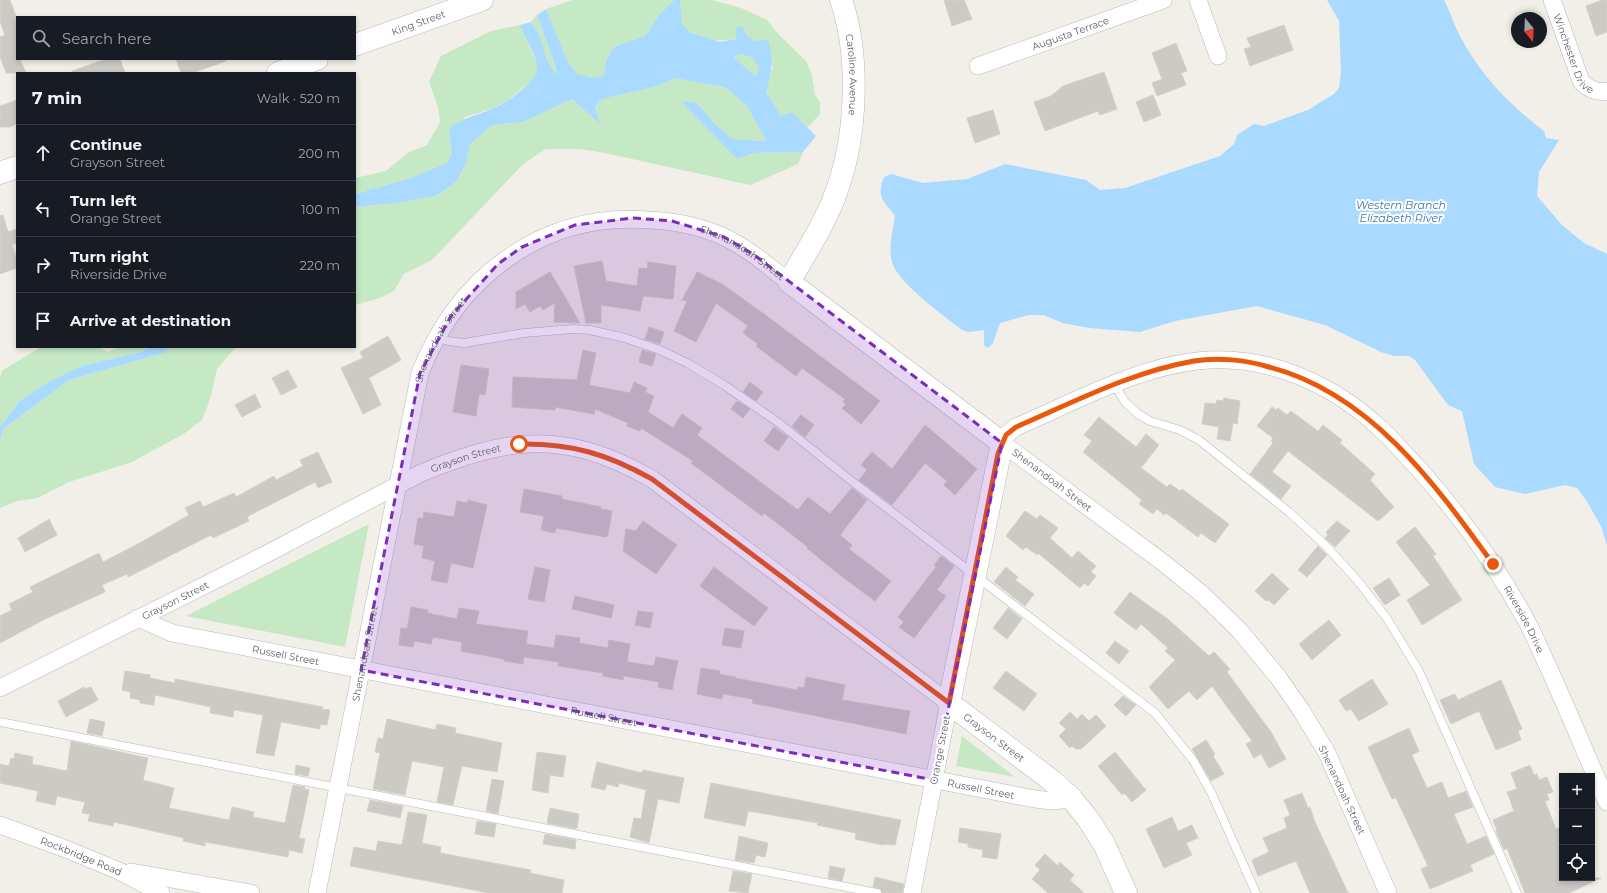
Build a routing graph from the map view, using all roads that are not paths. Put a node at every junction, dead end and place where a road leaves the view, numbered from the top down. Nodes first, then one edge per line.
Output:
1 (482, 0) edge
2 (840, 0) edge
3 (1163, 0) edge
4 (1198, 0) edge
5 (1552, 0) edge
6 (356, 45) edge
7 (1218, 56) dead end
8 (314, 60) edge
9 (978, 66) dead end
10 (281, 72) edge
11 (1607, 91) edge
12 (16, 167) edge
13 (0, 173) edge
14 (789, 282) junction
15 (437, 337) junction
16 (1114, 384) junction
17 (1002, 443) junction
18 (397, 486) junction
19 (974, 573) junction
20 (138, 618) junction
21 (361, 670) junction
22 (0, 688) edge
23 (949, 703) junction
24 (0, 722) edge
25 (934, 780) junction
26 (337, 788) junction
27 (1072, 799) junction
28 (1607, 802) edge
29 (1, 828) edge
30 (119, 871) junction
31 (160, 893) edge
32 (251, 893) edge
33 (317, 893) edge
34 (877, 893) edge
35 (912, 893) edge
36 (1126, 893) edge
37 (1256, 893) edge
38 (1388, 893) edge
39 (1517, 893) edge

1 - 6 street, King Street
2 - 14 street, Caroline Avenue
3 - 9 street, Augusta Terrace
4 - 7 street
5 - 11 street, Winchester Drive
8 - 10 street
12 - 13 street
14 - 15 street, Shenandoah Street
14 - 17 street, Shenandoah Street
15 - 18 street, Shenandoah Street
15 - 19 lane
16 - 17 street, Riverside Drive
16 - 28 street, Riverside Drive
16 - 39 lane
17 - 19 street, Orange Street
17 - 38 street, Shenandoah Street
18 - 20 street, Grayson Street
18 - 21 street, Shenandoah Street
18 - 23 street, Grayson Street
19 - 23 street, Orange Street
19 - 37 lane
20 - 21 street, Russell Street
20 - 22 street, Grayson Street
21 - 25 street, Russell Street
21 - 26 street, Shenandoah Street
23 - 25 street, Orange Street
23 - 27 street, Grayson Street
24 - 26 lane
25 - 27 street, Russell Street
25 - 35 street, Orange Street
26 - 33 street, Shenandoah Street
26 - 34 lane
27 - 36 street, Grayson Street
29 - 30 street, Rockbridge Road
30 - 31 street, Rockbridge Road
30 - 32 street

